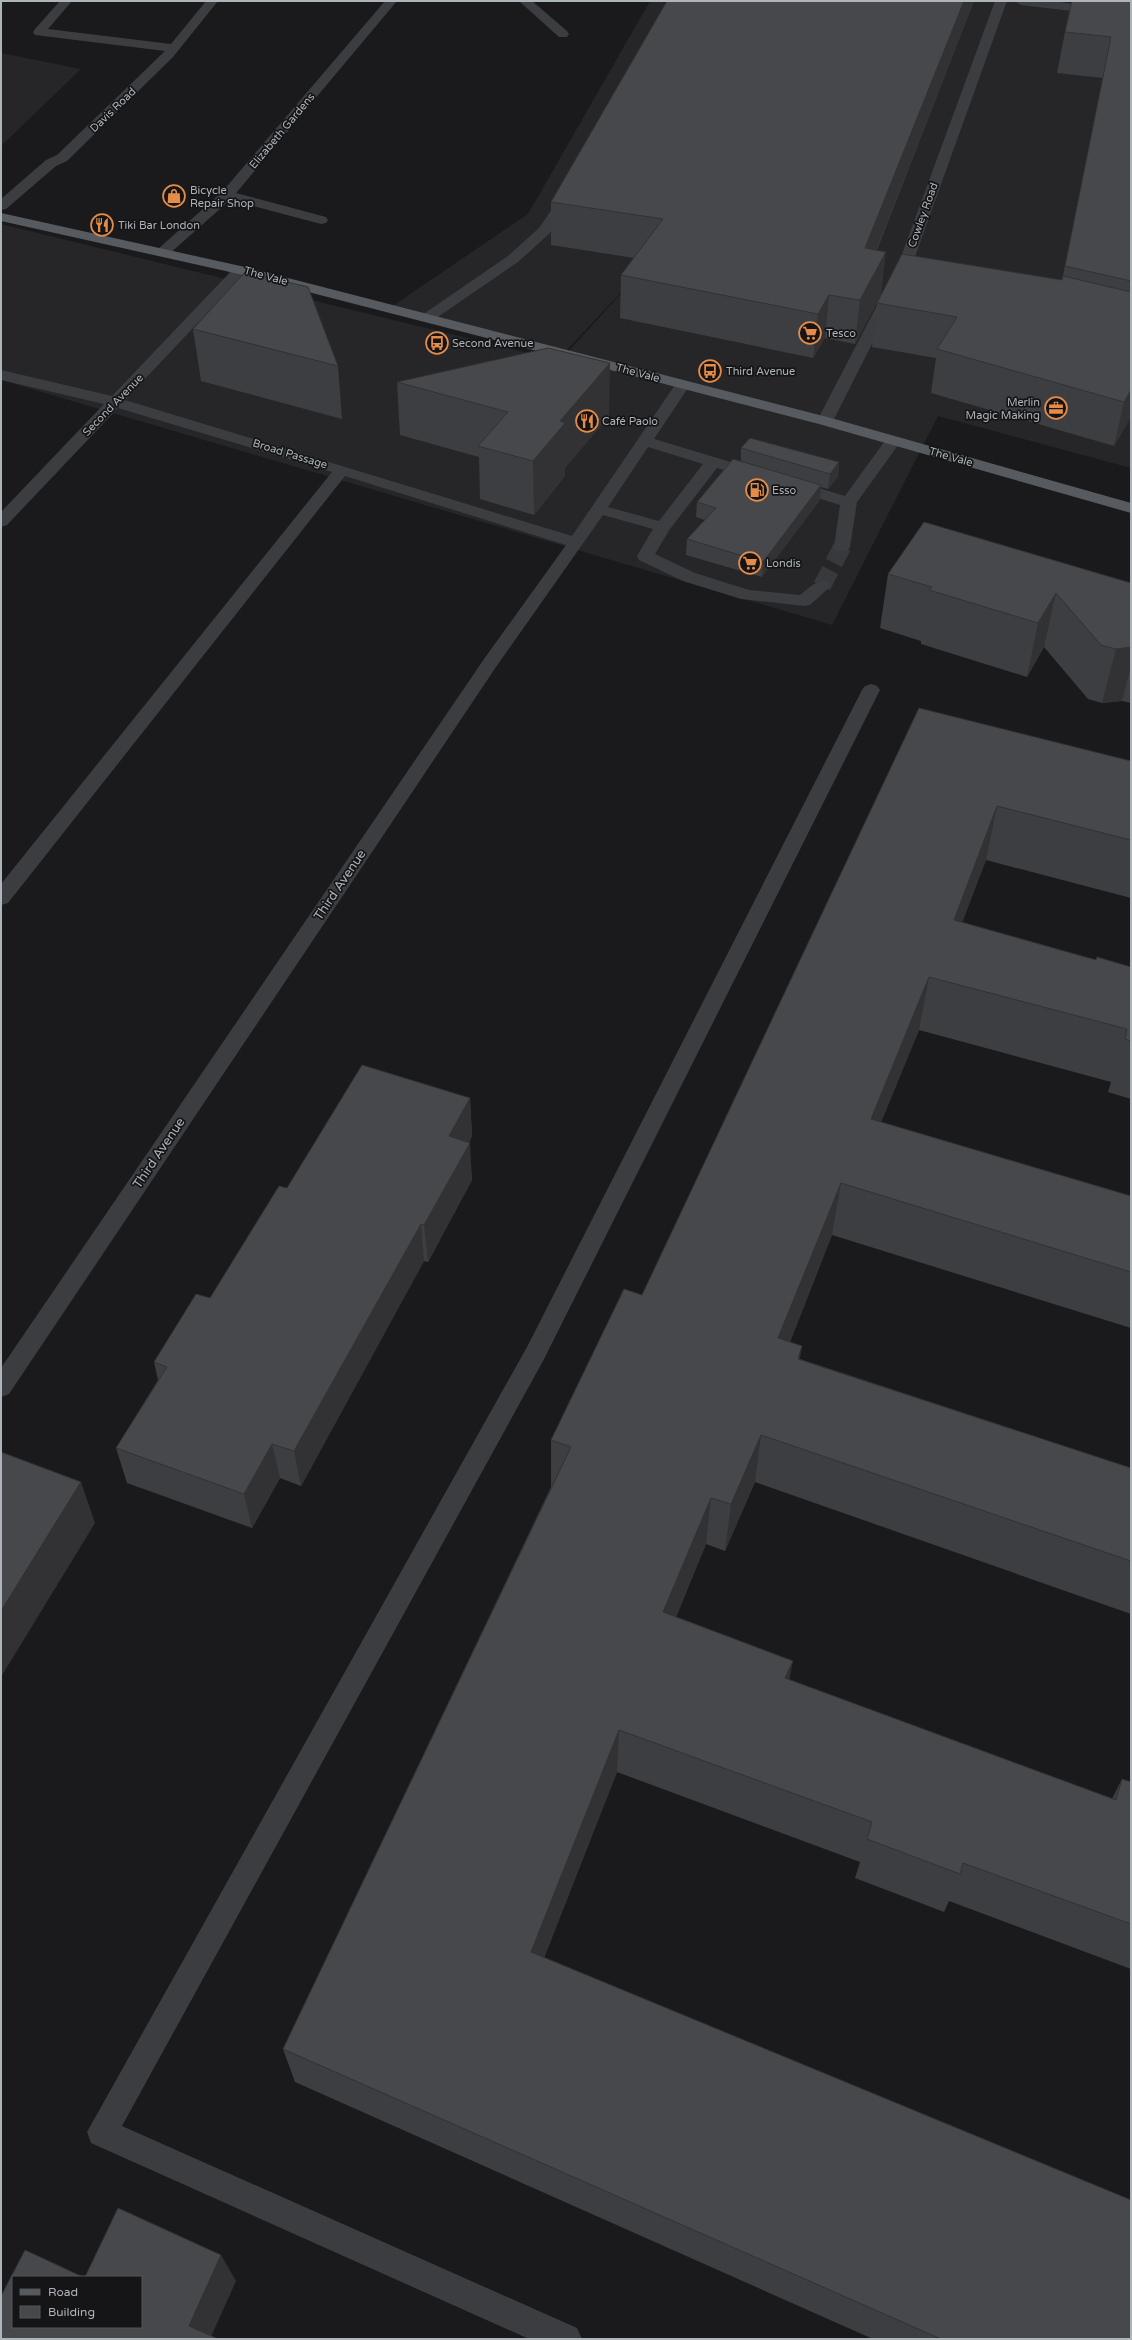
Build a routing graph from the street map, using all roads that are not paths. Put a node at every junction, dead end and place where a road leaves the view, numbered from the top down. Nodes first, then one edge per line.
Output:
1 (66, 1) edge
2 (212, 1) edge
3 (391, 1) edge
4 (525, 1) edge
5 (1001, 1) edge
6 (1021, 1) edge
7 (1131, 14) edge
8 (563, 34) dead end
9 (174, 48) junction
10 (574, 188) edge
11 (227, 195) junction
12 (1, 206) edge
13 (1, 217) edge
14 (321, 220) dead end
15 (164, 252) junction
16 (240, 270) junction
17 (427, 318) junction
18 (1, 375) edge
19 (682, 385) junction
20 (116, 402) junction
21 (825, 421) junction
22 (644, 441) junction
23 (893, 441) junction
24 (713, 462) junction
25 (342, 470) junction
26 (849, 502) junction
27 (1131, 508) edge
28 (598, 509) junction
29 (1, 522) edge
30 (663, 527) junction
31 (576, 543) junction
32 (842, 547) tunnel mouth
33 (822, 586) tunnel mouth
34 (871, 690) dead end
35 (1, 898) edge
36 (1, 1387) edge
37 (566, 2339) edge

1 - 9 street
2 - 9 street, Davis Road
3 - 11 street, Elizabeth Gardens
4 - 8 street
5 - 21 street, Cowley Road
6 - 7 street
9 - 12 street, Davis Road
10 - 17 street
11 - 14 street
11 - 15 street, Elizabeth Gardens
13 - 15 main road, The Vale
15 - 16 main road, The Vale
16 - 17 main road, The Vale
16 - 20 street, Second Avenue
17 - 19 main road, The Vale
18 - 20 street, Broad Passage
19 - 21 main road, The Vale
19 - 22 street, Third Avenue
20 - 25 street, Broad Passage
20 - 29 street, Second Avenue
21 - 23 main road, The Vale
22 - 24 street
22 - 28 street, Third Avenue
23 - 26 street
23 - 27 main road, The Vale
24 - 26 street
24 - 30 street
25 - 31 street, Broad Passage
25 - 35 street
26 - 32 street
28 - 30 street
28 - 31 street, Third Avenue
30 - 33 street
31 - 36 street, Third Avenue
34 - 37 street

